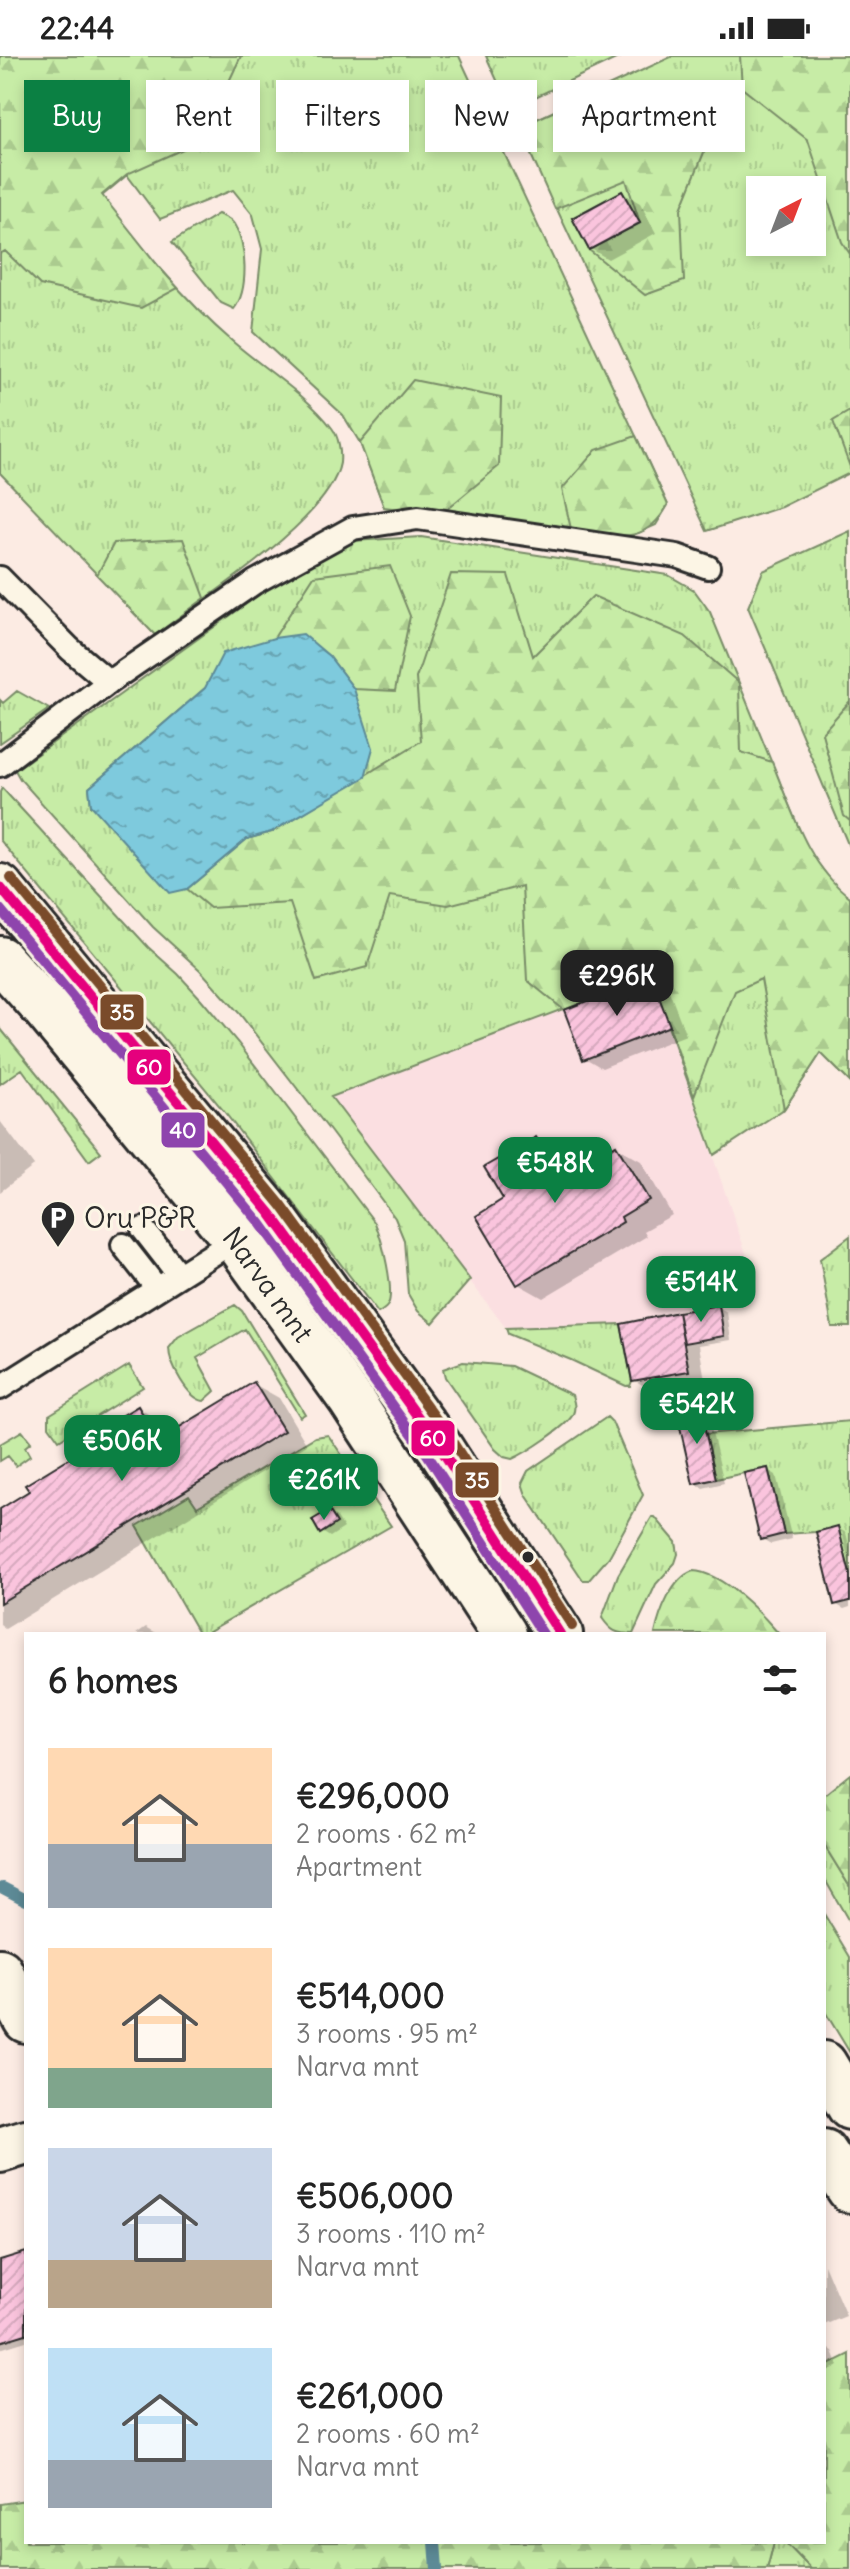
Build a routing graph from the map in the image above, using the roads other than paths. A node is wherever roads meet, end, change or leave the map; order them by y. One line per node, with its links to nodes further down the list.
1 (708, 567): 3 (lane)
2 (0, 578): 3 (lane)
3 (109, 682): 4 (lane)
4 (0, 765)
5 (0, 887): 7 (main road, Narva mnt)
6 (0, 959): 9 (main road, Narva mnt)
7 (271, 1214): 9 (lane); 15 (main road, Narva mnt)
8 (143, 1229): 11 (lane)
9 (236, 1240): 11 (lane); 14 (main road, Narva mnt)
10 (123, 1245): 12 (lane)
11 (178, 1274): 12 (lane)
12 (156, 1287): 13 (lane)
13 (0, 1388)
14 (503, 1632)
15 (559, 1632)
16 (0, 1971): 17 (main road)
17 (24, 2016)
18 (826, 2067): 19 (main road)
19 (850, 2107)
20 (24, 2143): 21 (main road)
21 (0, 2150)
22 (826, 2155): 23 (main road)
23 (850, 2190)

